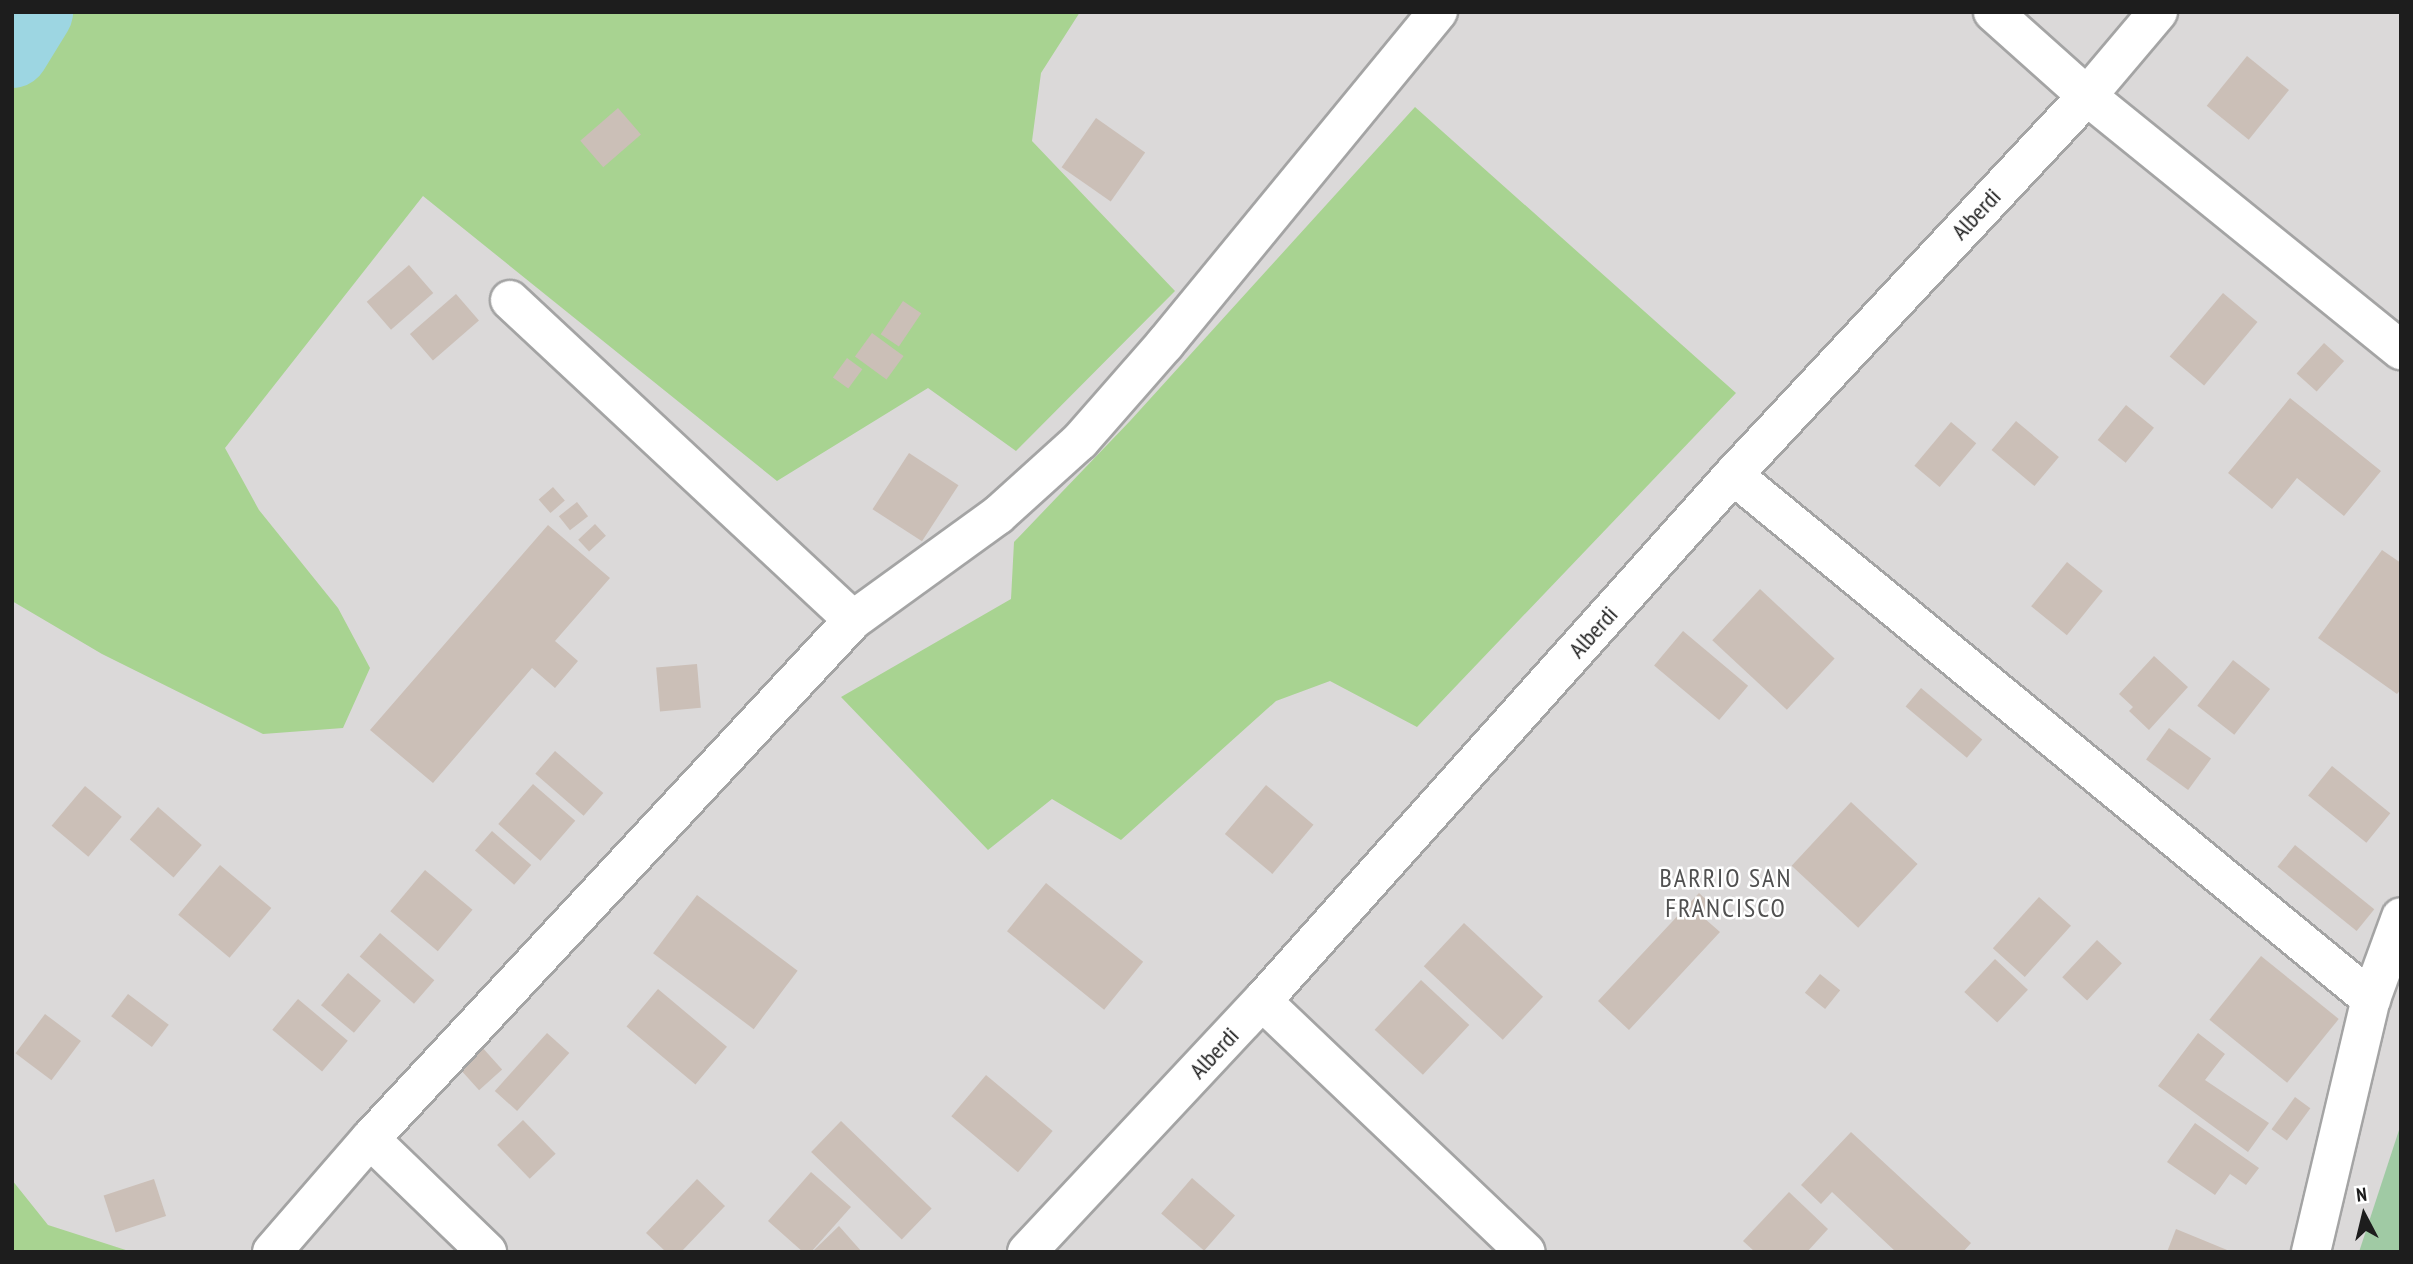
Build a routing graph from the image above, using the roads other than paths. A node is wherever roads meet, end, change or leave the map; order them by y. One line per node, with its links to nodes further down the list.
1 (1438, 12): 8 (street)
2 (1993, 12): 4 (street)
3 (2158, 12): 4 (street, Alberdi)
4 (2087, 96): 6 (street); 7 (street, Alberdi)
5 (510, 300): 8 (street)
6 (2401, 350)
7 (1733, 475): 10 (street); 11 (street, Alberdi)
8 (853, 620): 12 (street)
9 (2401, 917): 10 (street)
10 (2371, 999): 17 (street)
11 (1262, 1002): 15 (street, Alberdi); 16 (street)
12 (370, 1139): 13 (street); 14 (street)
13 (272, 1252)
14 (487, 1252)
15 (1027, 1252)
16 (1526, 1252)
17 (2311, 1252)

